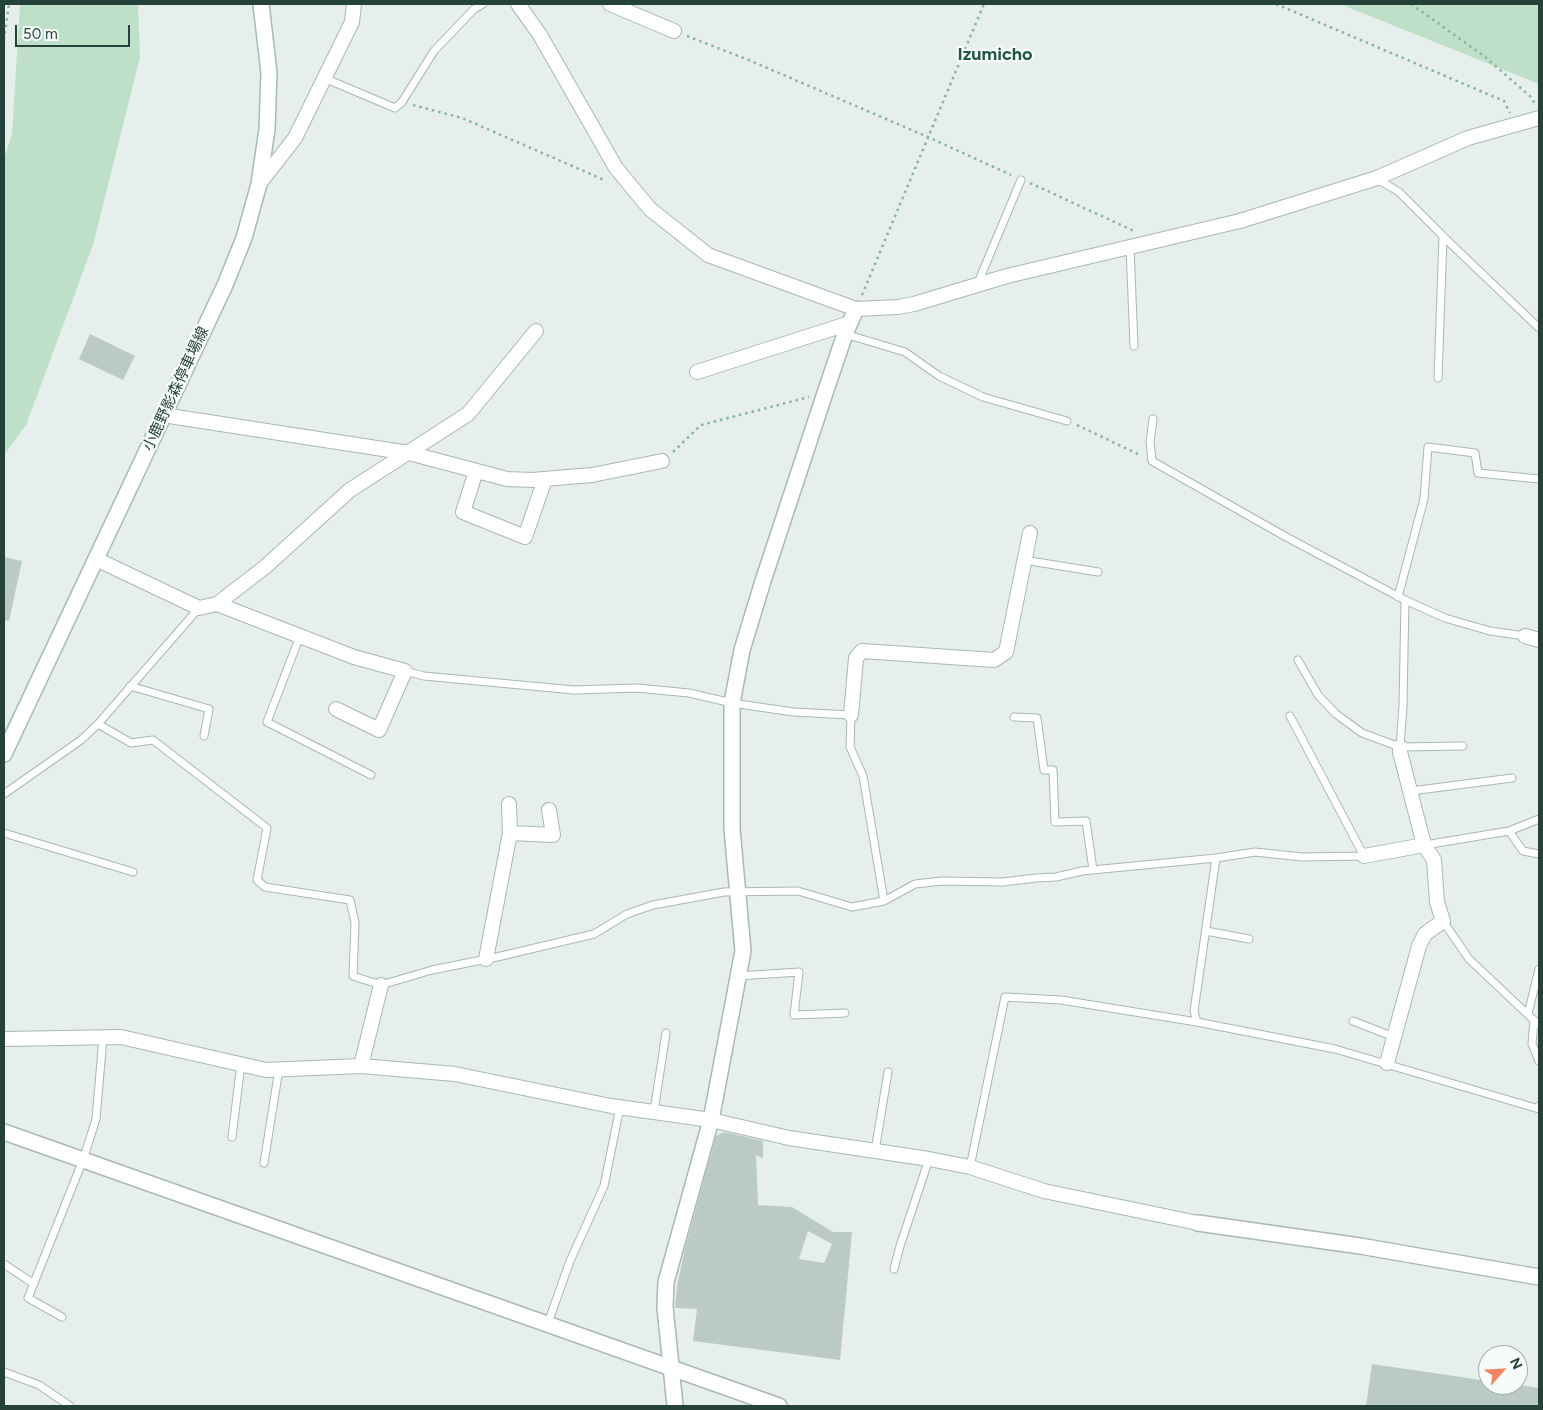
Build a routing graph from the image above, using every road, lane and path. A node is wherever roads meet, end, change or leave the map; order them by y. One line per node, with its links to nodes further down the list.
1 (9, 4): 11 (path)
2 (261, 4): 20 (street, 小鹿野影森停車場線)
3 (354, 4): 12 (street)
4 (483, 4): 13 (lane)
5 (518, 4): 17 (street)
6 (610, 4): 10 (street)
7 (984, 4): 16 (path)
8 (1276, 4): 15 (path)
9 (1411, 4): 14 (path)
10 (674, 31): 16 (path)
11 (4, 40)
12 (324, 78): 13 (lane); 20 (street)
13 (402, 102): 17 (path)
14 (1539, 118): 15 (street)
15 (1515, 124): 18 (street)
16 (928, 137): 19 (path); 25 (path)
17 (616, 168): 25 (street)
18 (1377, 178): 21 (lane); 22 (street)
19 (1021, 180): 22 (path); 24 (lane)
20 (259, 184): 33 (street, 小鹿野影森停車場線)
21 (1443, 236): 26 (lane); 31 (lane)
22 (1156, 241): 23 (street)
23 (1130, 246): 24 (street); 29 (lane)
24 (976, 286): 25 (street)
25 (856, 308): 27 (street)
26 (1539, 328)
27 (848, 329): 30 (street); 32 (street); 35 (lane)
28 (536, 331): 36 (street)
29 (1134, 346)
30 (697, 372)
31 (1438, 378)
32 (825, 393): 37 (path); 56 (street)
33 (163, 415): 36 (street); 43 (street, 小鹿野影森停車場線)
34 (1153, 419): 38 (lane)
35 (1067, 420): 38 (path)
36 (409, 453): 39 (street); 48 (street)
37 (662, 461): 40 (street)
38 (1152, 461): 46 (lane)
39 (476, 471): 40 (street); 40 (street)
40 (545, 479)
41 (1539, 479): 46 (lane)
42 (1030, 533): 44 (street)
43 (96, 559): 49 (street); 65 (street, 小鹿野影森停車場線)
44 (1024, 560): 45 (lane); 58 (street)
45 (1098, 572)
46 (1398, 596): 47 (lane)
47 (1405, 600): 51 (lane); 64 (lane)
48 (217, 604): 49 (street); 50 (street)
49 (199, 608): 55 (lane)
50 (300, 636): 54 (street); 66 (lane)
51 (1525, 636): 52 (street)
52 (1539, 640)
53 (1298, 660): 64 (lane)
54 (405, 671): 56 (lane); 57 (street)
55 (130, 686): 61 (lane); 62 (lane)
56 (732, 703): 58 (lane); 82 (street)
57 (336, 709)
58 (851, 715): 83 (lane)
59 (1290, 716): 78 (lane)
60 (1014, 717): 80 (lane)
61 (98, 724): 69 (lane); 90 (lane)
62 (204, 736)
63 (1463, 746): 64 (lane)
64 (1400, 747): 68 (street)
65 (4, 754)
66 (370, 775)
67 (1512, 778): 68 (lane)
68 (1411, 791): 76 (street)
69 (4, 794)
70 (509, 804): 75 (street)
71 (549, 810): 75 (street)
72 (1539, 819): 73 (lane)
73 (1509, 830): 76 (lane); 77 (lane)
74 (4, 833): 81 (lane)
75 (510, 834): 87 (street)
76 (1424, 845): 78 (street); 84 (street)
77 (1539, 854)
78 (1364, 856): 79 (lane)
79 (1216, 858): 80 (lane); 85 (lane)
80 (1093, 870): 83 (lane)
81 (133, 872)
82 (738, 892): 83 (lane); 87 (lane); 89 (street)
83 (884, 901)
84 (1443, 921): 92 (lane); 97 (street)
85 (1206, 931): 86 (lane); 94 (lane)
86 (1248, 939)
87 (486, 959): 90 (lane)
88 (1539, 969): 92 (lane)
89 (738, 976): 91 (lane); 109 (street)
90 (381, 984): 103 (street)
91 (845, 1014)
92 (1528, 1014): 95 (lane)
93 (1353, 1021): 97 (lane)
94 (1197, 1022): 101 (lane); 116 (lane)
95 (1536, 1022): 100 (lane)
96 (666, 1033): 108 (lane)
97 (1394, 1036): 101 (street)
98 (103, 1038): 99 (street); 102 (street); 114 (lane)
99 (4, 1039)
100 (1539, 1061)
101 (1387, 1063): 106 (lane)
102 (241, 1064): 104 (street); 111 (lane)
103 (361, 1066): 104 (street); 107 (street)
104 (279, 1070): 115 (lane)
105 (888, 1072): 112 (lane)
106 (1539, 1106)
107 (620, 1107): 108 (street); 123 (lane)
108 (654, 1111): 109 (street)
109 (711, 1120): 112 (street); 124 (street)
110 (4, 1132): 114 (street)
111 (232, 1137)
112 (875, 1151): 113 (street)
113 (929, 1159): 116 (street); 119 (lane)
114 (82, 1160): 121 (lane); 123 (street)
115 (264, 1163)
116 (970, 1166): 117 (street)
117 (1198, 1223): 120 (street)
118 (4, 1264): 121 (lane)
119 (894, 1269)
120 (1539, 1277)
121 (34, 1284): 122 (lane)
122 (62, 1316)
123 (548, 1323): 124 (street)
124 (671, 1367): 127 (street); 128 (street)
125 (4, 1372): 126 (lane)
126 (70, 1406)
127 (675, 1406)
128 (780, 1406)

